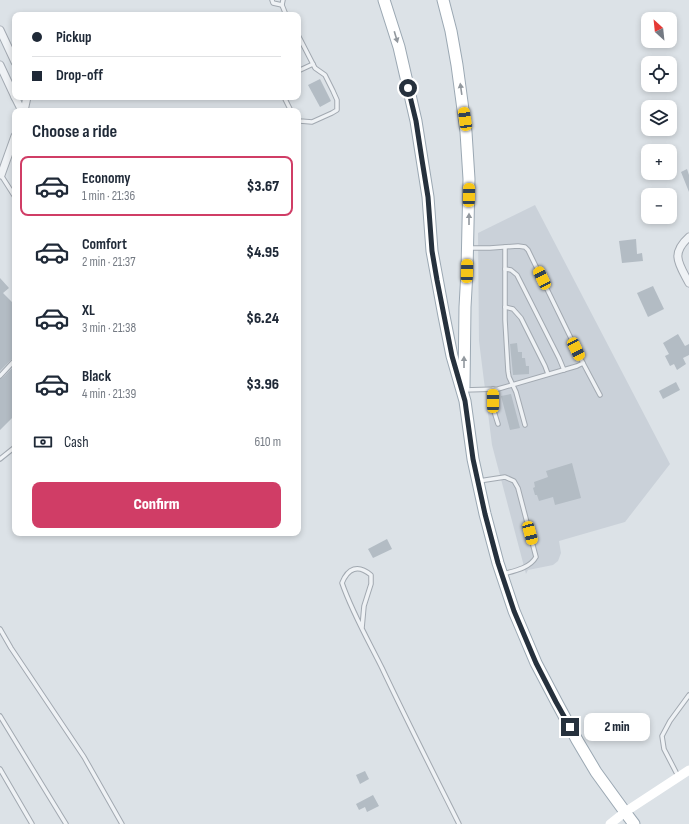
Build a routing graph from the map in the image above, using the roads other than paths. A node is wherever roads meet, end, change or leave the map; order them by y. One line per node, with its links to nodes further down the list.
1 (272, 0): 5 (lane)
2 (282, 0): 5 (lane)
3 (384, 0): 32 (main road, one-way to 32)
4 (443, 0): 20 (main road, one-way to 4)
5 (282, 5): 6 (lane)
6 (285, 12)
7 (0, 30): 9 (street)
8 (301, 41): 10 (lane)
9 (12, 56)
10 (313, 64): 12 (lane); 14 (lane)
11 (0, 65): 13 (street)
12 (301, 70)
13 (12, 91)
14 (301, 121)
15 (12, 144): 16 (street)
16 (0, 175): 17 (lane)
17 (12, 193)
18 (689, 237): 22 (street)
19 (505, 247): 20 (lane); 21 (lane); 25 (lane)
20 (468, 248): 32 (main road, one-way to 20)
21 (505, 269): 23 (lane); 26 (lane)
22 (689, 283)
23 (505, 307): 27 (lane); 29 (lane)
24 (12, 363): 28 (lane)
25 (583, 363): 26 (lane); 31 (lane)
26 (564, 370): 27 (lane)
27 (548, 374): 29 (lane)
28 (0, 376)
29 (512, 384): 30 (lane); 34 (lane)
30 (493, 389): 32 (lane); 33 (lane)
31 (600, 395)
32 (465, 396): 37 (main road)
33 (498, 424)
34 (525, 425)
35 (12, 449): 36 (lane)
36 (0, 459)
37 (478, 481): 38 (main road); 38 (lane)
38 (502, 574): 46 (main road)
39 (362, 628): 39 (lane); 50 (lane)
40 (0, 629): 49 (lane)
41 (689, 695): 45 (lane)
42 (0, 716): 48 (lane)
43 (689, 770): 45 (street)
44 (1, 771): 47 (lane)
45 (678, 777): 46 (street)
46 (624, 812): 51 (street); 52 (main road)
47 (32, 824)
48 (66, 824)
49 (122, 824)
50 (459, 824)
51 (610, 824)
52 (634, 824)

